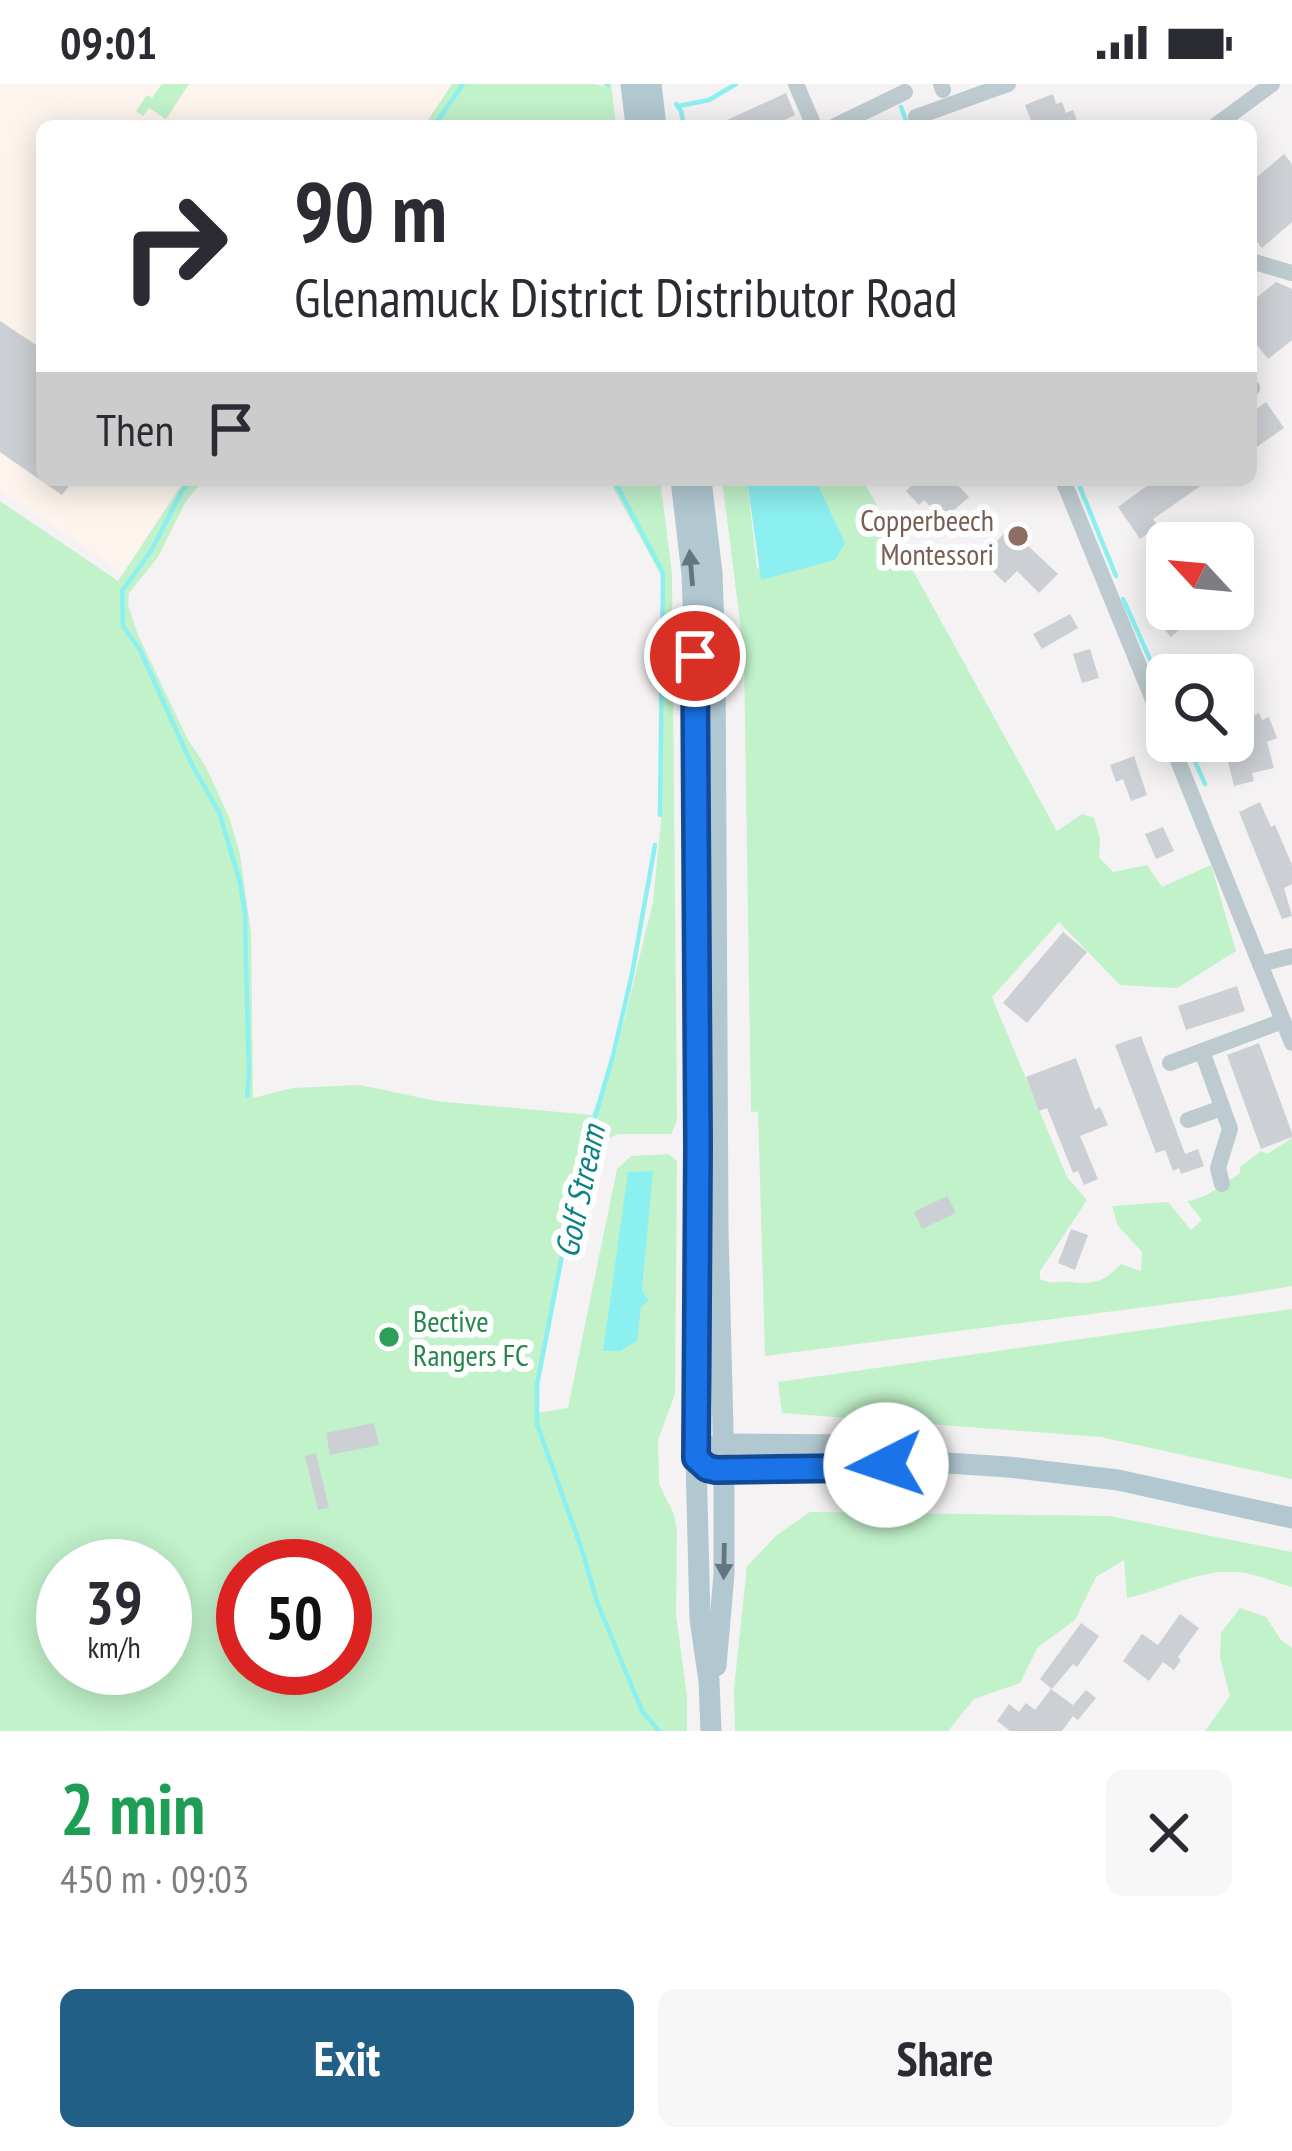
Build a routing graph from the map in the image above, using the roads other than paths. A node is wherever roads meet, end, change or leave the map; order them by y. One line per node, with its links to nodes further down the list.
1 (631, 84): 7 (main road)
2 (651, 84): 8 (main road)
3 (796, 84): 9 (street)
4 (1008, 84): 12 (street)
5 (1273, 84): 13 (street)
6 (904, 88): 10 (street); 11 (street)
7 (635, 120)
8 (655, 120)
9 (811, 120)
10 (846, 120)
11 (917, 120)
12 (919, 120)
13 (1223, 120)
14 (1257, 264): 15 (street)
15 (1292, 273)
16 (682, 486): 31 (main road, one-way to 16)
17 (702, 486): 30 (main road)
18 (1066, 486): 19 (street)
19 (1146, 681)
20 (1179, 762): 22 (street)
21 (1292, 956): 22 (street)
22 (1260, 964): 23 (street)
23 (1283, 1021): 24 (street); 25 (street)
24 (1292, 1043)
25 (1202, 1051): 26 (street); 27 (street)
26 (1170, 1063)
27 (1222, 1108): 28 (street); 29 (street)
28 (1188, 1120)
29 (1222, 1184)
30 (724, 1444): 31 (main road); 32 (main road); 33 (main road)
31 (696, 1458): 33 (main road); 35 (main road)
32 (917, 1461): 33 (main road); 34 (main road)
33 (724, 1470): 35 (main road, one-way to 35)
34 (1292, 1519)
35 (711, 1702): 36 (main road)
36 (711, 1731)

